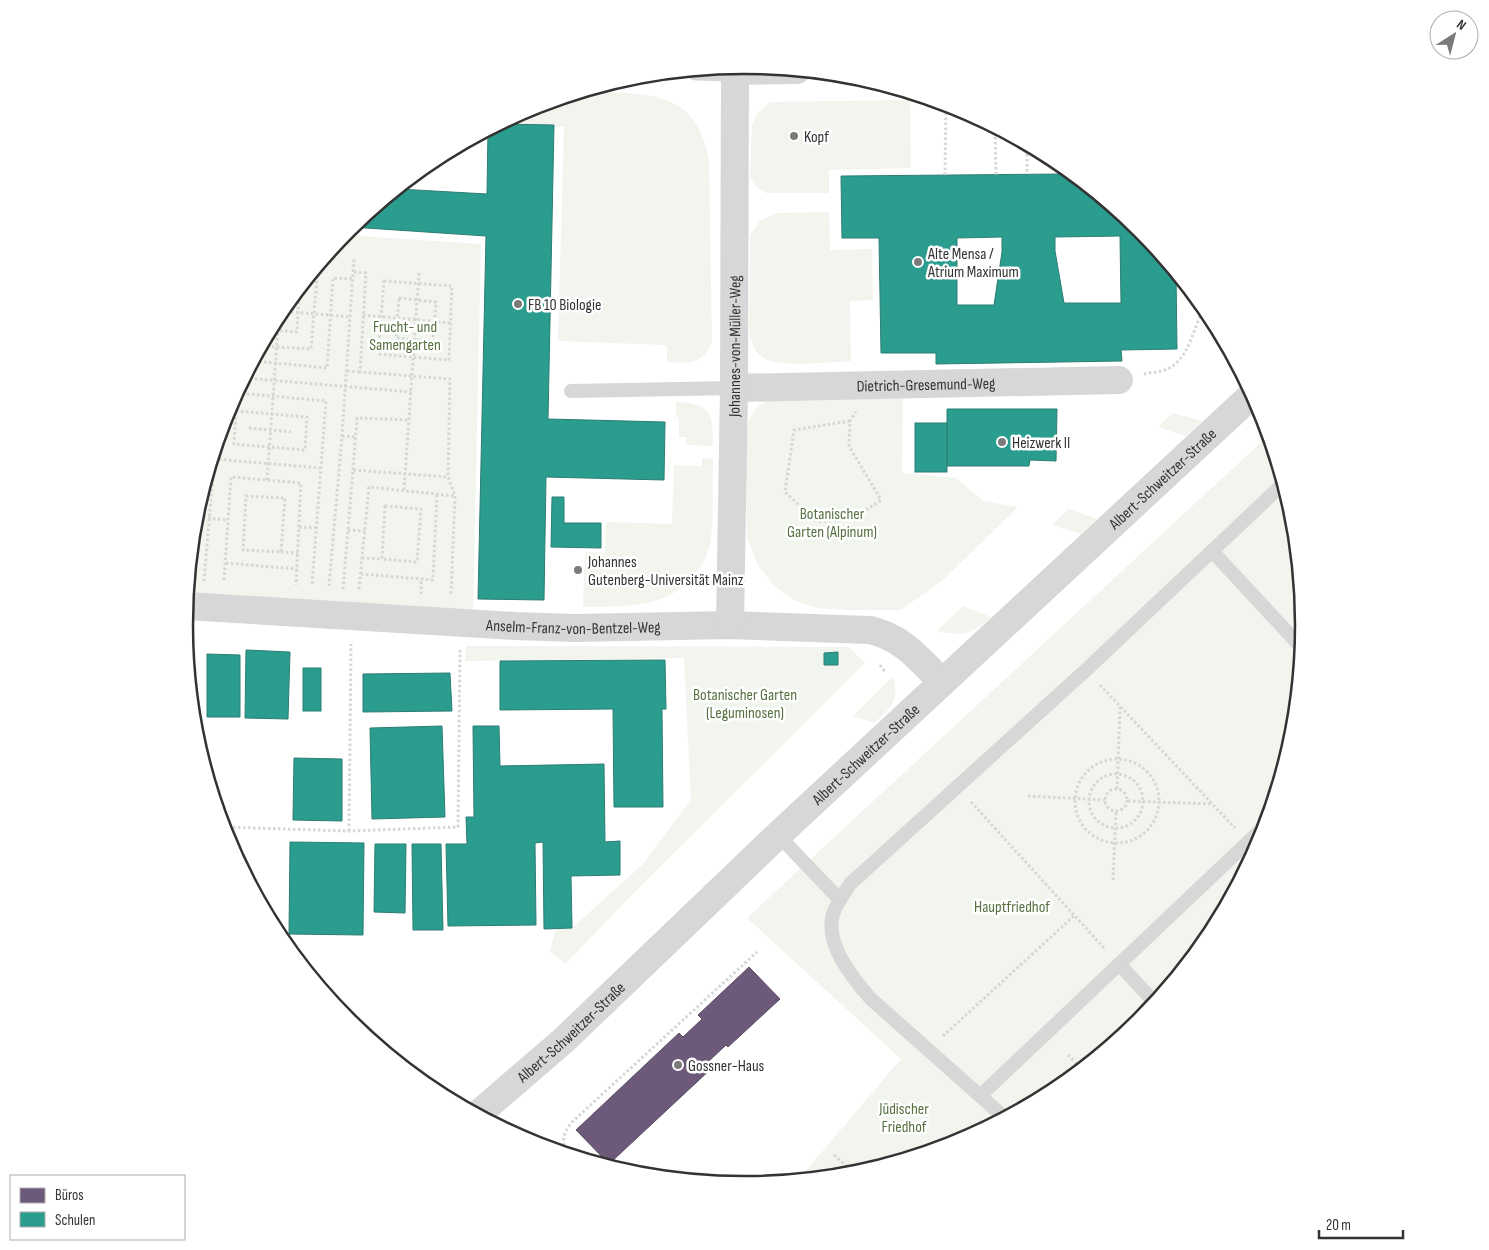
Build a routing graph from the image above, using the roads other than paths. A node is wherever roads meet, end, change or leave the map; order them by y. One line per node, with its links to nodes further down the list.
1 (735, 74): 3 (street, Johannes-von-Müller-Weg)
2 (1119, 380): 3 (street, Dietrich-Gresemund-Weg)
3 (734, 388): 4 (lane); 9 (street, Johannes-von-Müller-Weg)
4 (571, 391)
5 (1247, 399): 11 (street, Albert-Schweitzer-Straße)
6 (1279, 489): 7 (lane)
7 (1212, 551): 10 (lane); 14 (lane)
8 (194, 607): 9 (street, Anselm-Franz-von-Bentzel-Weg)
9 (730, 625): 11 (street, Anselm-Franz-von-Bentzel-Weg)
10 (1296, 641)
11 (942, 682): 12 (street, Albert-Schweitzer-Straße)
12 (778, 835): 14 (lane); 18 (street, Albert-Schweitzer-Straße)
13 (1254, 836): 15 (lane)
14 (840, 900): 17 (lane)
15 (1119, 964): 16 (lane); 17 (lane)
16 (1150, 998)
17 (981, 1095): 19 (lane)
18 (483, 1110)
19 (1000, 1113)

